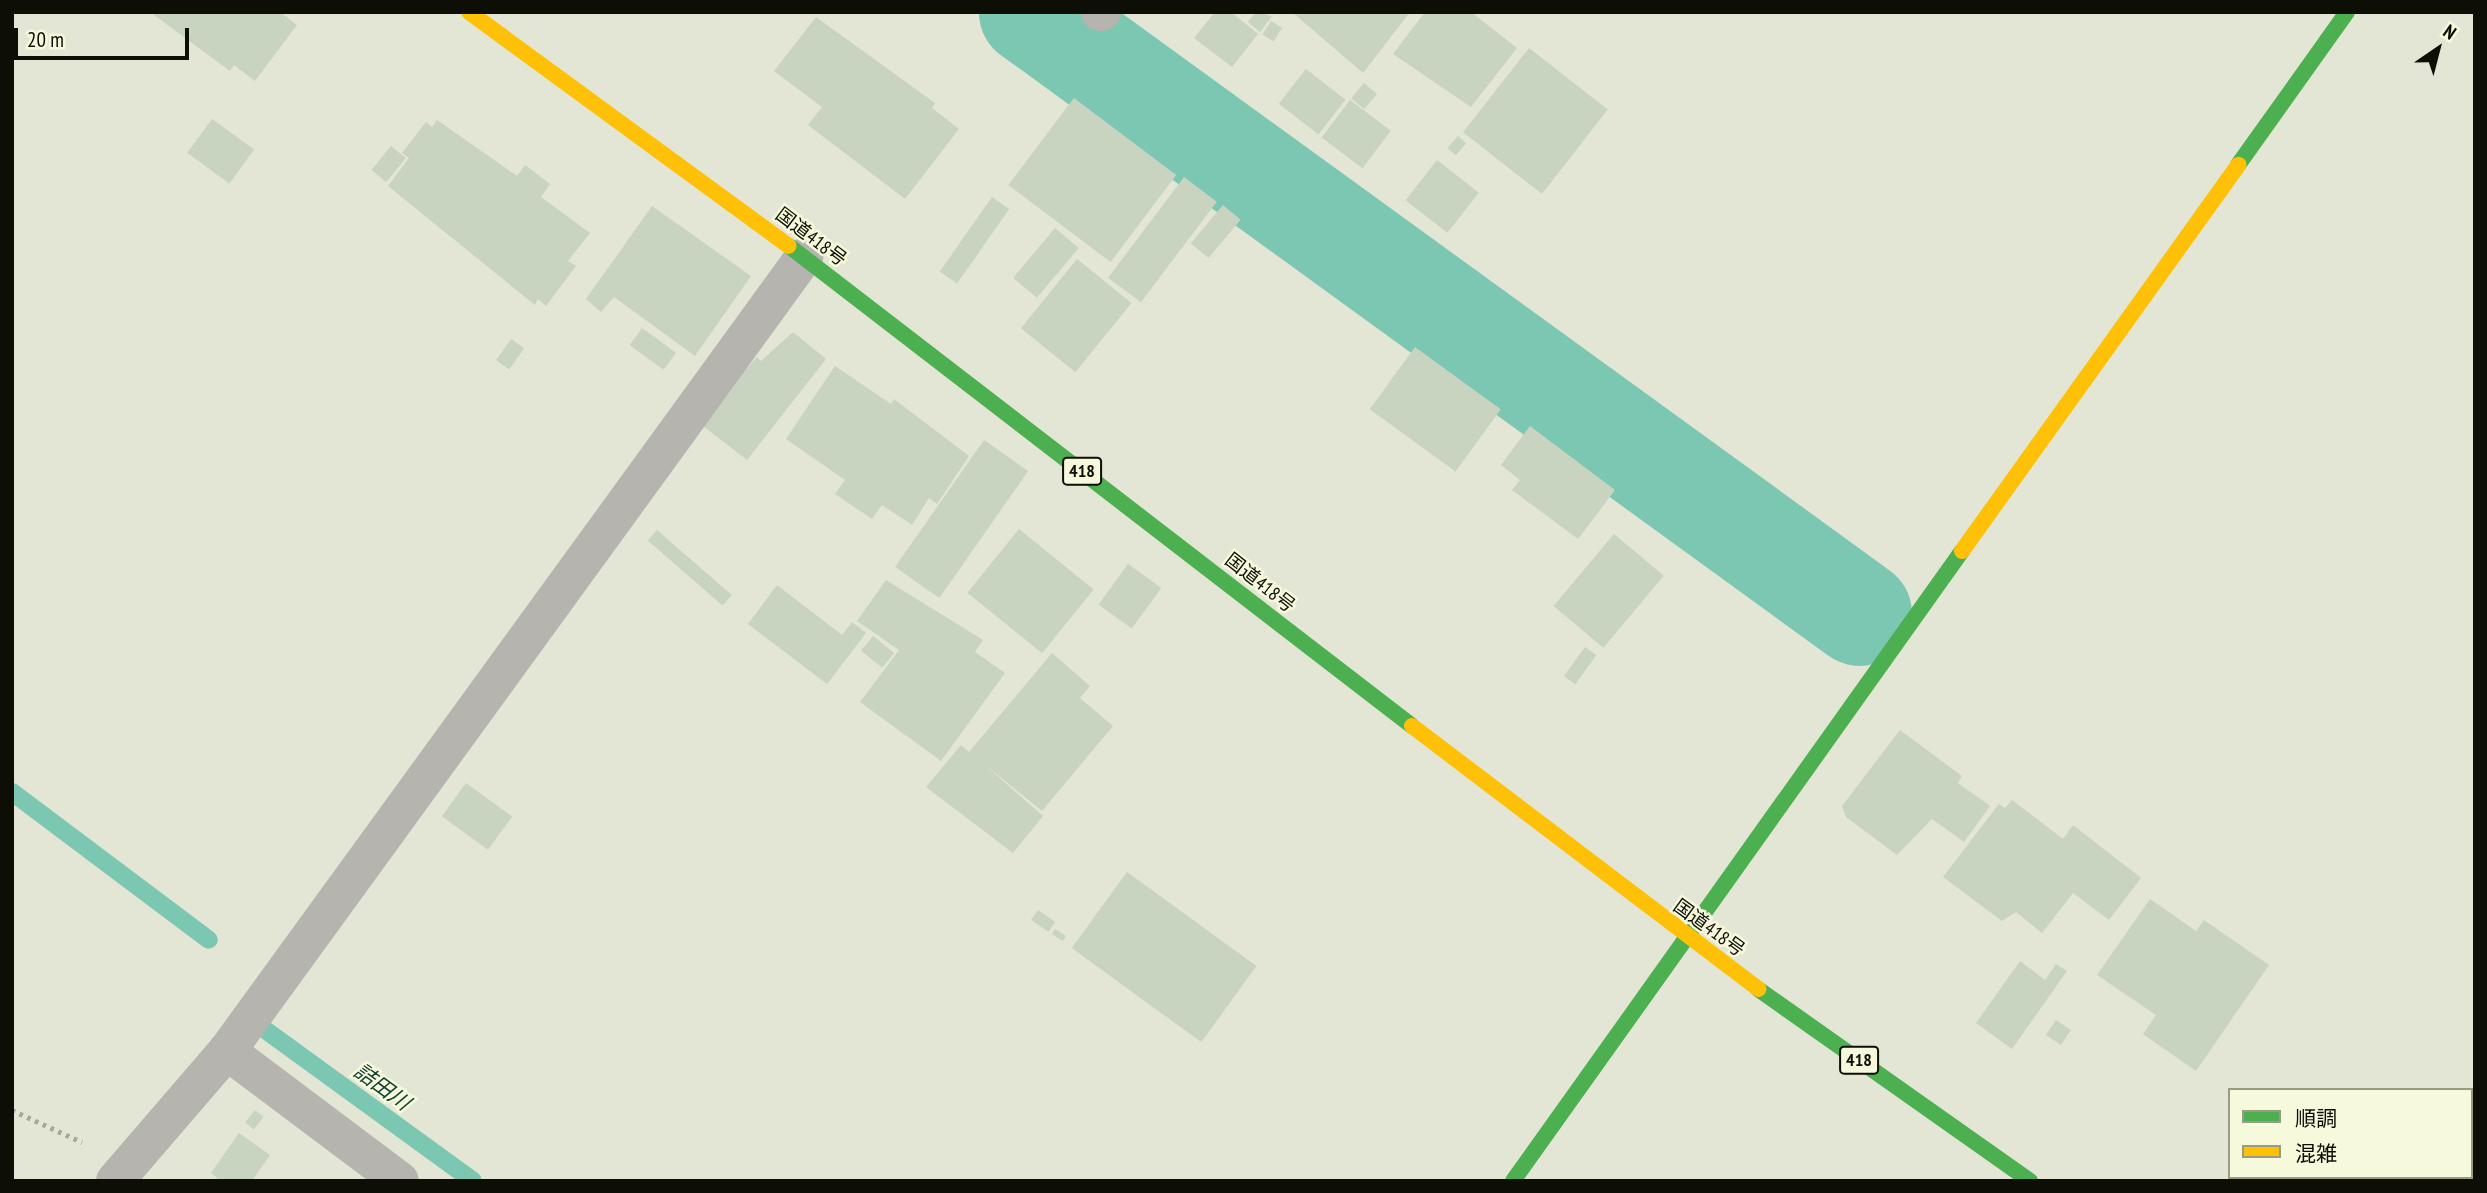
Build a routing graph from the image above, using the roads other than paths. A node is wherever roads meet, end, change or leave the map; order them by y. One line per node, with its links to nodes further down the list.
1 (469, 12): 3 (main road, 国道418号 / 418)
2 (2347, 12): 4 (main road)
3 (804, 257): 4 (main road, 国道418号 / 418); 5 (street)
4 (1687, 939): 8 (main road); 9 (main road, 国道418号 / 418)
5 (227, 1051): 6 (street); 7 (street)
6 (133, 1175)
7 (400, 1181)
8 (1513, 1181)
9 (2030, 1181)

